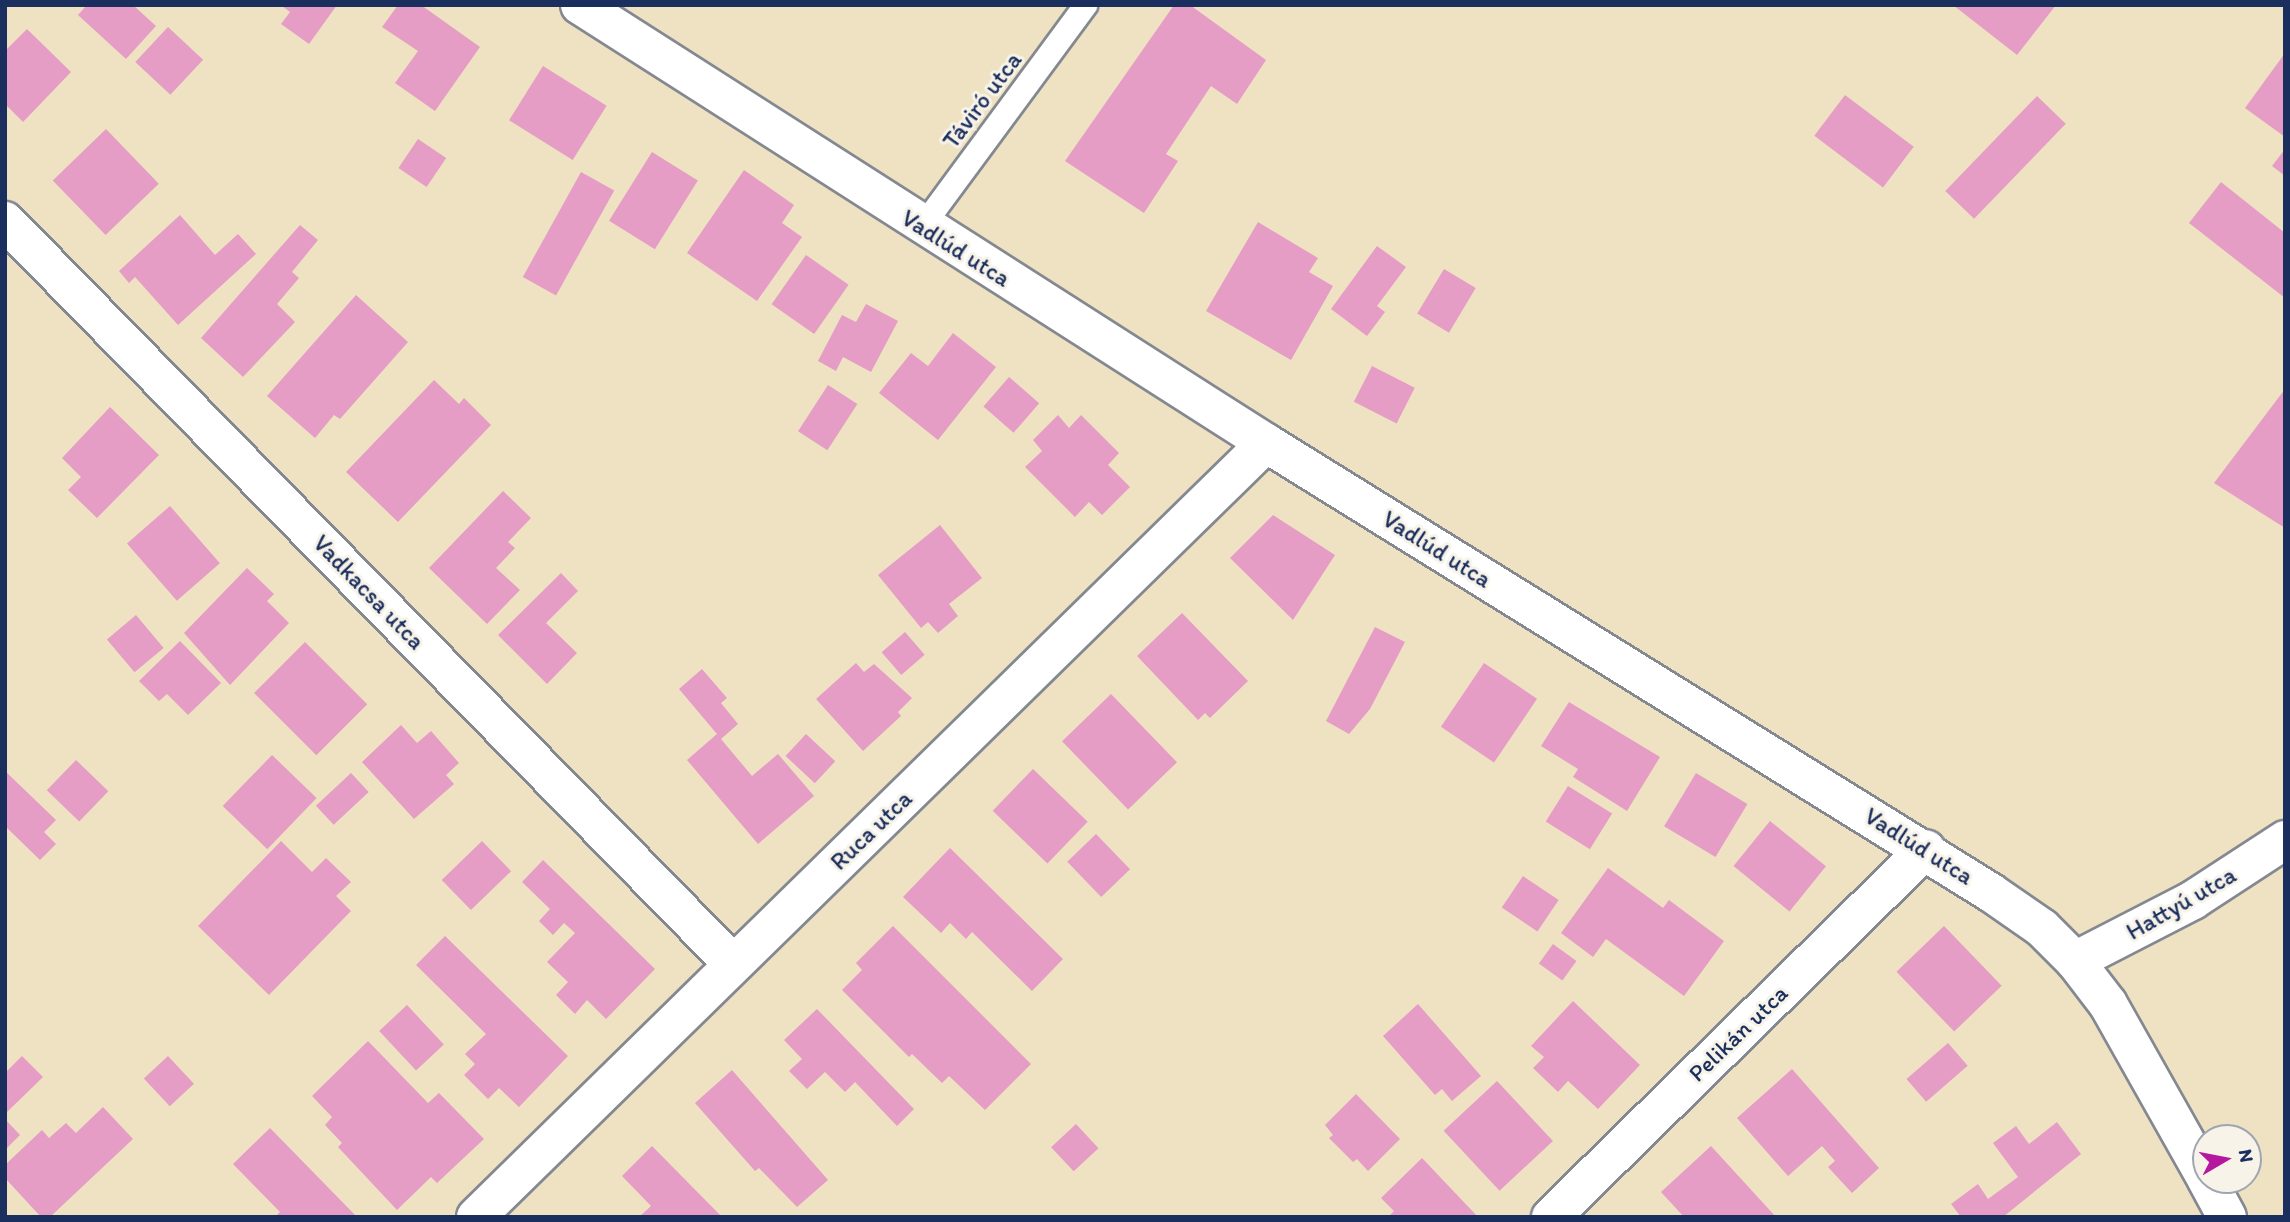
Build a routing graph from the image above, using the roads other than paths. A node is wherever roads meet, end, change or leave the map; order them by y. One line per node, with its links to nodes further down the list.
1 (580, 5): 4 (street, Vadlúd utca)
2 (1085, 5): 4 (lane, Táviró utca)
3 (5, 220): 9 (street, Vadkacsa utca)
4 (922, 226): 5 (street, Vadlúd utca)
5 (1266, 443): 7 (street, Vadlúd utca); 9 (street, Ruca utca)
6 (2285, 841): 8 (street, Hattyú utca)
7 (1926, 849): 8 (street, Vadlúd utca); 13 (street, Pelikán utca)
8 (2075, 961): 10 (street, Vadlúd utca)
9 (733, 964): 12 (street, Ruca utca)
10 (2192, 1153)
11 (2215, 1194): 14 (street, Vadlúd utca)
12 (476, 1217)
13 (1551, 1217)
14 (2227, 1217)

